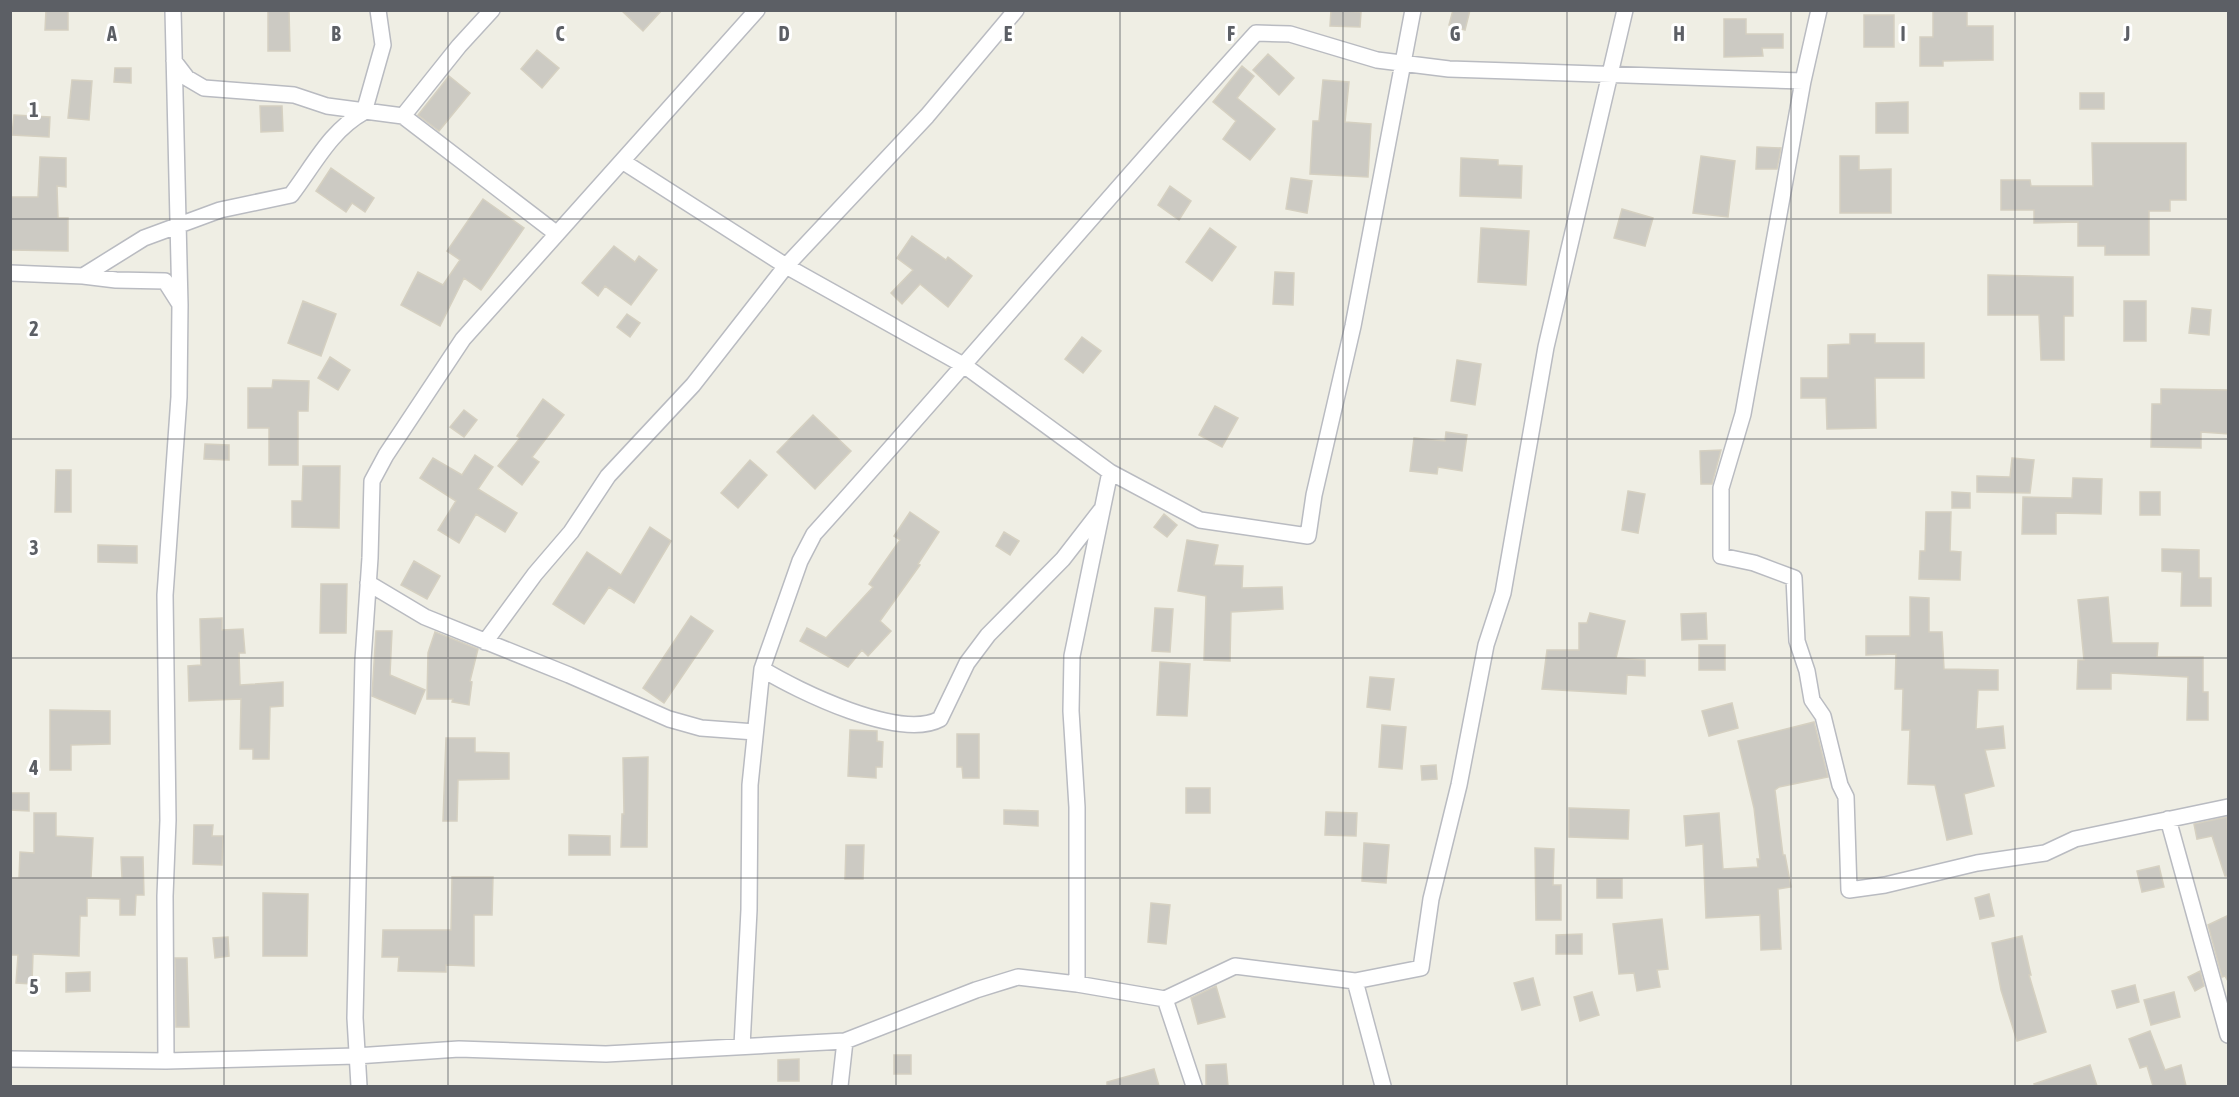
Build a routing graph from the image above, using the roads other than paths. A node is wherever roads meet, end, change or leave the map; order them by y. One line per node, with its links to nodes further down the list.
1 (173, 10): 9 (street)
2 (378, 10): 13 (street)
3 (492, 10): 14 (street)
4 (757, 10): 15 (street)
5 (1016, 10): 18 (street)
6 (1413, 10): 10 (street)
7 (1625, 10): 11 (street)
8 (1819, 10): 12 (street)
9 (174, 61): 13 (street); 16 (street)
10 (1402, 61): 11 (street); 22 (street); 23 (street)
11 (1610, 75): 12 (street); 31 (street)
12 (1803, 81): 30 (street)
13 (364, 112): 14 (street); 16 (street)
14 (403, 116): 17 (street)
15 (622, 161): 17 (street); 18 (street)
16 (176, 226): 20 (street); 21 (street)
17 (557, 234): 25 (street)
18 (786, 266): 22 (street); 26 (street)
19 (10, 273): 20 (street)
20 (83, 276): 21 (street)
21 (180, 305): 39 (street)
22 (965, 366): 23 (street); 27 (street)
23 (1110, 472): 24 (street)
24 (1103, 507): 27 (street); 32 (street)
25 (368, 583): 26 (street); 37 (street)
26 (485, 642): 28 (street)
27 (762, 669): 28 (street)
28 (755, 732): 36 (street)
29 (2229, 807): 30 (street)
30 (2168, 819): 34 (street)
31 (1354, 981): 33 (street); 43 (street)
32 (1077, 984): 33 (street); 35 (street)
33 (1165, 999): 42 (street)
34 (2229, 1035)
35 (845, 1041): 36 (street); 41 (street)
36 (742, 1046): 37 (street)
37 (356, 1056): 39 (street); 40 (street)
38 (10, 1059): 39 (street)
39 (166, 1060)
40 (359, 1086)
41 (840, 1086)
42 (1194, 1086)
43 (1383, 1086)

